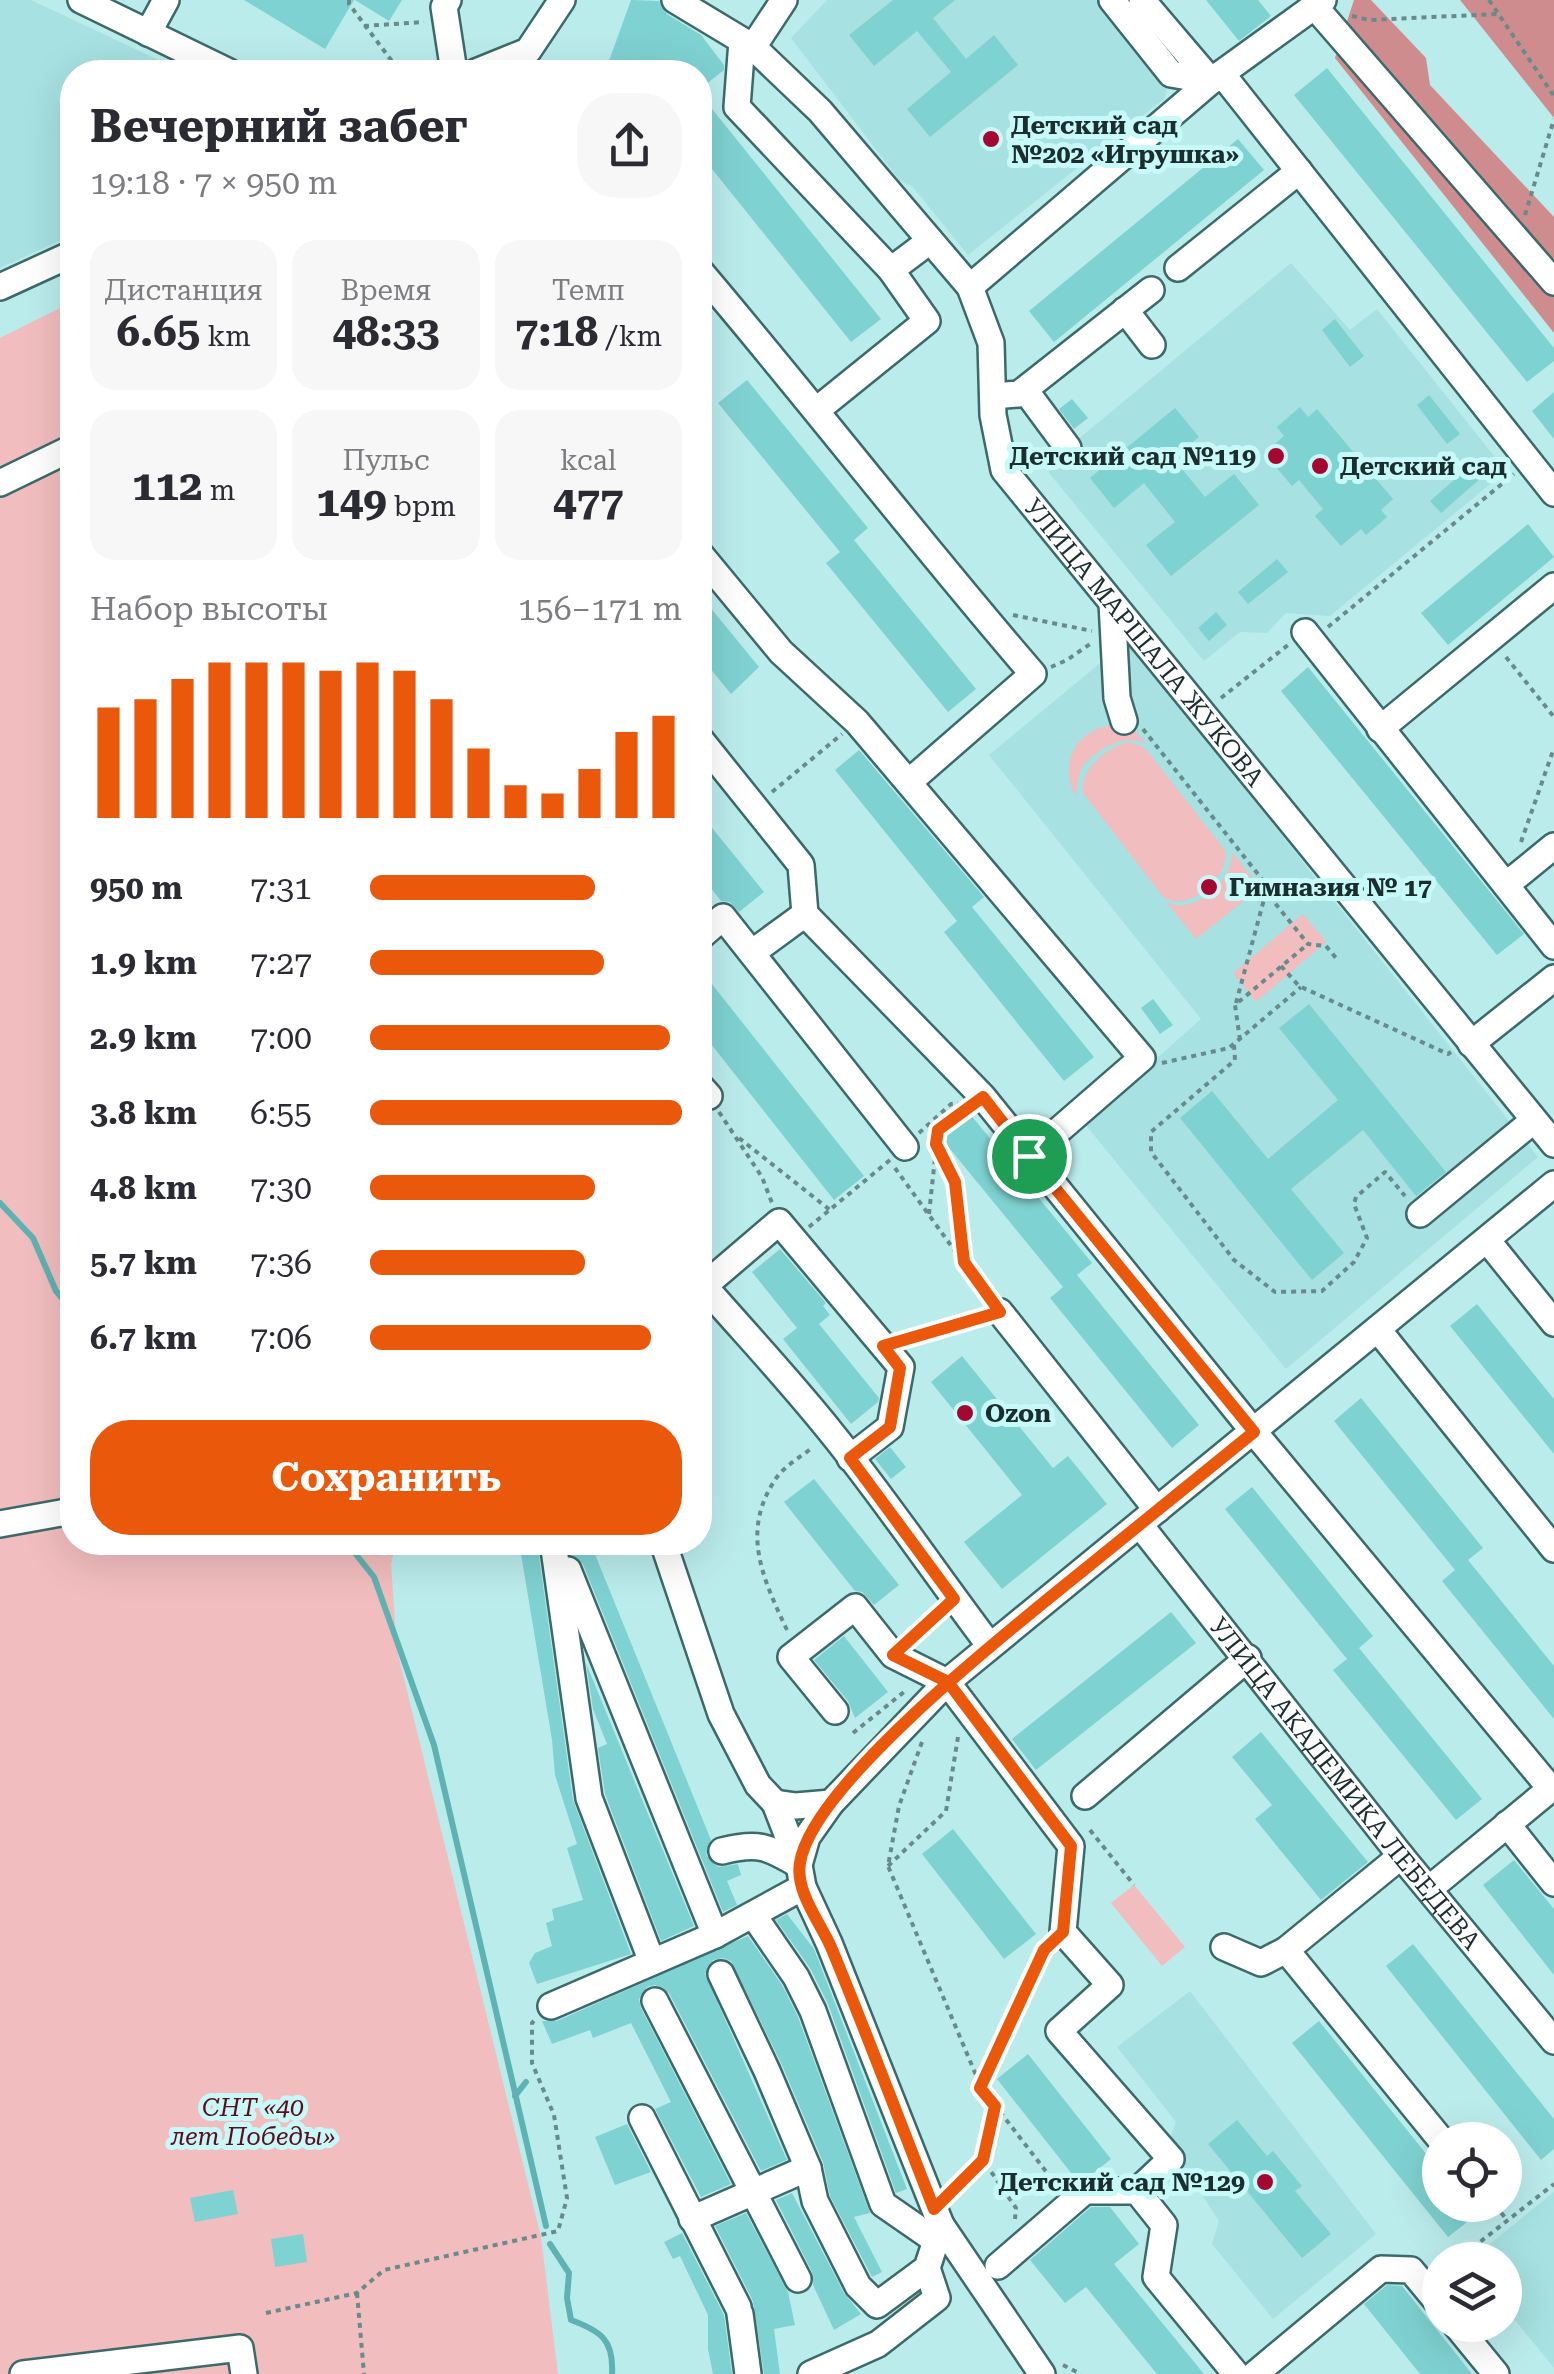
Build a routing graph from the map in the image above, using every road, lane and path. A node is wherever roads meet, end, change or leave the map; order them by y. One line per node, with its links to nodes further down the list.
1 (81, 0): 15 (street)
2 (166, 0): 15 (street)
3 (349, 0): 14 (path)
4 (562, 0): 20 (street)
5 (675, 0): 16 (street, УЛИЦА МАРШАЛА ЖУКОВА)
6 (784, 0): 16 (street)
7 (1112, 0): 21 (street)
8 (1142, 0): 21 (street)
9 (1489, 0): 12 (path)
10 (446, 4): 14 (path); 19 (street)
11 (1319, 4): 21 (street); 25 (street)
12 (1496, 14): 13 (path); 22 (path)
13 (1351, 16)
14 (363, 26): 18 (path)
15 (148, 33): 17 (street)
16 (747, 44): 29 (street); 33 (street, УЛИЦА МАРШАЛА ЖУКОВА)
17 (204, 60)
18 (390, 60)
19 (453, 60)
20 (525, 60)
21 (1216, 78): 24 (street); 33 (street)
22 (1554, 96)
23 (1554, 119): 25 (path)
24 (1299, 171): 28 (street); 42 (street)
25 (1511, 230): 30 (street)
26 (919, 249): 29 (street)
27 (60, 260): 32 (street)
28 (1178, 268)
29 (890, 270): 39 (street)
30 (1554, 282)
31 (712, 285): 39 (street)
32 (0, 287)
33 (970, 287): 38 (street, УЛИЦА МАРШАЛА ЖУКОВА)
34 (1151, 290): 35 (street)
35 (1125, 310): 36 (street); 37 (street)
36 (1152, 345)
37 (1025, 390): 38 (street); 40 (street)
38 (993, 396): 47 (street, УЛИЦА МАРШАЛА ЖУКОВА)
39 (818, 409): 59 (street)
40 (1068, 448)
41 (60, 454): 43 (street)
42 (1529, 461): 44 (street); 50 (path)
43 (0, 484)
44 (1554, 493)
45 (712, 569): 59 (street)
46 (1554, 586): 51 (street)
47 (1112, 603): 49 (street); 76 (street, УЛИЦА МАРШАЛА ЖУКОВА)
48 (1023, 617): 49 (path)
49 (1116, 636): 54 (street)
50 (1308, 636): 52 (path); 55 (street)
51 (1490, 638): 53 (path); 55 (street)
52 (1214, 703)
53 (1554, 717)
54 (1124, 720): 64 (path)
55 (1380, 729): 63 (street)
56 (828, 746): 60 (path)
57 (1554, 748): 62 (path)
58 (712, 755): 60 (street)
59 (909, 782): 78 (street)
60 (753, 808): 65 (street)
61 (1554, 846): 63 (street)
62 (1518, 851)
63 (1506, 885): 68 (street)
64 (1266, 892): 67 (path); 74 (path)
65 (804, 914): 69 (street); 79 (street)
66 (712, 928): 69 (street)
67 (1308, 944): 70 (path); 71 (path)
68 (1554, 946)
69 (754, 952): 85 (street)
70 (1336, 958)
71 (1281, 966): 73 (path); 74 (path)
72 (1554, 978): 76 (street)
73 (1302, 987): 75 (path); 76 (path)
74 (1236, 1006): 75 (path)
75 (1240, 1040): 77 (path)
76 (1469, 1042): 81 (street, УЛИЦА МАРШАЛА ЖУКОВА)
77 (1234, 1045): 78 (path); 89 (path)
78 (1152, 1061): 86 (street)
79 (983, 1097): 83 (path); 85 (path); 86 (street)
80 (712, 1102): 82 (path)
81 (1534, 1120): 84 (street, УЛИЦА МАРШАЛА ЖУКОВА); 89 (street)
82 (734, 1134): 88 (path); 91 (path)
83 (936, 1144): 90 (path); 93 (path)
84 (1554, 1144)
85 (897, 1153): 88 (path); 90 (path)
86 (1029, 1156): 101 (street)
87 (1554, 1184): 92 (street)
88 (830, 1210): 91 (path)
89 (1420, 1214)
90 (929, 1215): 93 (path)
91 (786, 1231): 94 (street); 99 (street)
92 (1487, 1240): 97 (street); 98 (street)
93 (964, 1262): 96 (path)
94 (712, 1281)
95 (712, 1295): 100 (street)
96 (1000, 1312): 99 (path); 104 (street, УЛИЦА АКАДЕМИКА ЛЕБЕДЕВА)
97 (1554, 1323)
98 (1379, 1331): 101 (street); 106 (street)
99 (883, 1346): 102 (street)
100 (831, 1432): 102 (street); 112 (path)
101 (1254, 1432): 104 (street); 120 (street)
102 (850, 1458): 110 (street)
103 (60, 1513): 105 (street)
104 (1148, 1517): 111 (street); 114 (street, УЛИЦА АКАДЕМИКА ЛЕБЕДЕВА)
105 (0, 1524)
106 (1554, 1549)
107 (557, 1555): 138 (street)
108 (560, 1555): 135 (street)
109 (667, 1555): 122 (street)
110 (954, 1599): 111 (street); 113 (path)
111 (990, 1646): 115 (street)
112 (797, 1652): 113 (street); 117 (street)
113 (893, 1655): 115 (street)
114 (1248, 1658): 121 (street); 127 (street, УЛИЦА АКАДЕМИКА ЛЕБЕДЕВА)
115 (938, 1677): 116 (street); 118 (street); 119 (path)
116 (964, 1704): 128 (path); 134 (street)
117 (835, 1711)
118 (907, 1722): 123 (street); 128 (path)
119 (853, 1733)
120 (1552, 1787): 124 (street)
121 (1085, 1796)
122 (775, 1803): 123 (street); 129 (street)
123 (831, 1803): 129 (street)
124 (1508, 1824): 130 (street); 132 (street)
125 (1086, 1826): 131 (path)
126 (722, 1851): 129 (street)
127 (1401, 1856): 132 (street, УЛИЦА АКАДЕМИКА ЛЕБЕДЕВА); 137 (street)
128 (888, 1866): 143 (path)
129 (801, 1876): 133 (street); 156 (street)
130 (1554, 1883)
131 (1134, 1885)
132 (1430, 1889): 142 (street, УЛИЦА АКАДЕМИКА ЛЕБЕДЕВА)
133 (754, 1916): 135 (street); 156 (street)
134 (1063, 1932): 143 (path); 150 (street)
135 (714, 1935): 138 (street)
136 (1224, 1948): 137 (street)
137 (1286, 1950): 146 (street)
138 (652, 1962): 141 (street)
139 (721, 1974): 148 (street)
140 (655, 2001): 151 (street)
141 (546, 2012): 162 (path)
142 (1554, 2042)
143 (980, 2088): 144 (path)
144 (995, 2106): 147 (path); 152 (path)
145 (642, 2118): 154 (street)
146 (1427, 2122)
147 (983, 2160): 156 (path); 158 (path)
148 (808, 2168): 151 (street); 159 (street)
149 (1554, 2184): 153 (path)
150 (1137, 2190): 152 (street); 171 (street)
151 (752, 2192): 154 (street); 160 (street)
152 (1071, 2204): 158 (street)
153 (1522, 2209)
154 (692, 2218): 168 (street)
155 (1505, 2222): 157 (path)
156 (937, 2224): 159 (street); 170 (street)
157 (1480, 2242)
158 (1006, 2258)
159 (927, 2268): 169 (street)
160 (798, 2279)
161 (1422, 2284): 172 (street)
162 (357, 2293): 163 (path); 167 (path)
163 (266, 2313)
164 (1470, 2342): 173 (street)
165 (23, 2374): 166 (street)
166 (244, 2374)
167 (364, 2374)
168 (748, 2374)
169 (811, 2374)
170 (1042, 2374)
171 (1236, 2374)
172 (1255, 2374)
173 (1496, 2374)

